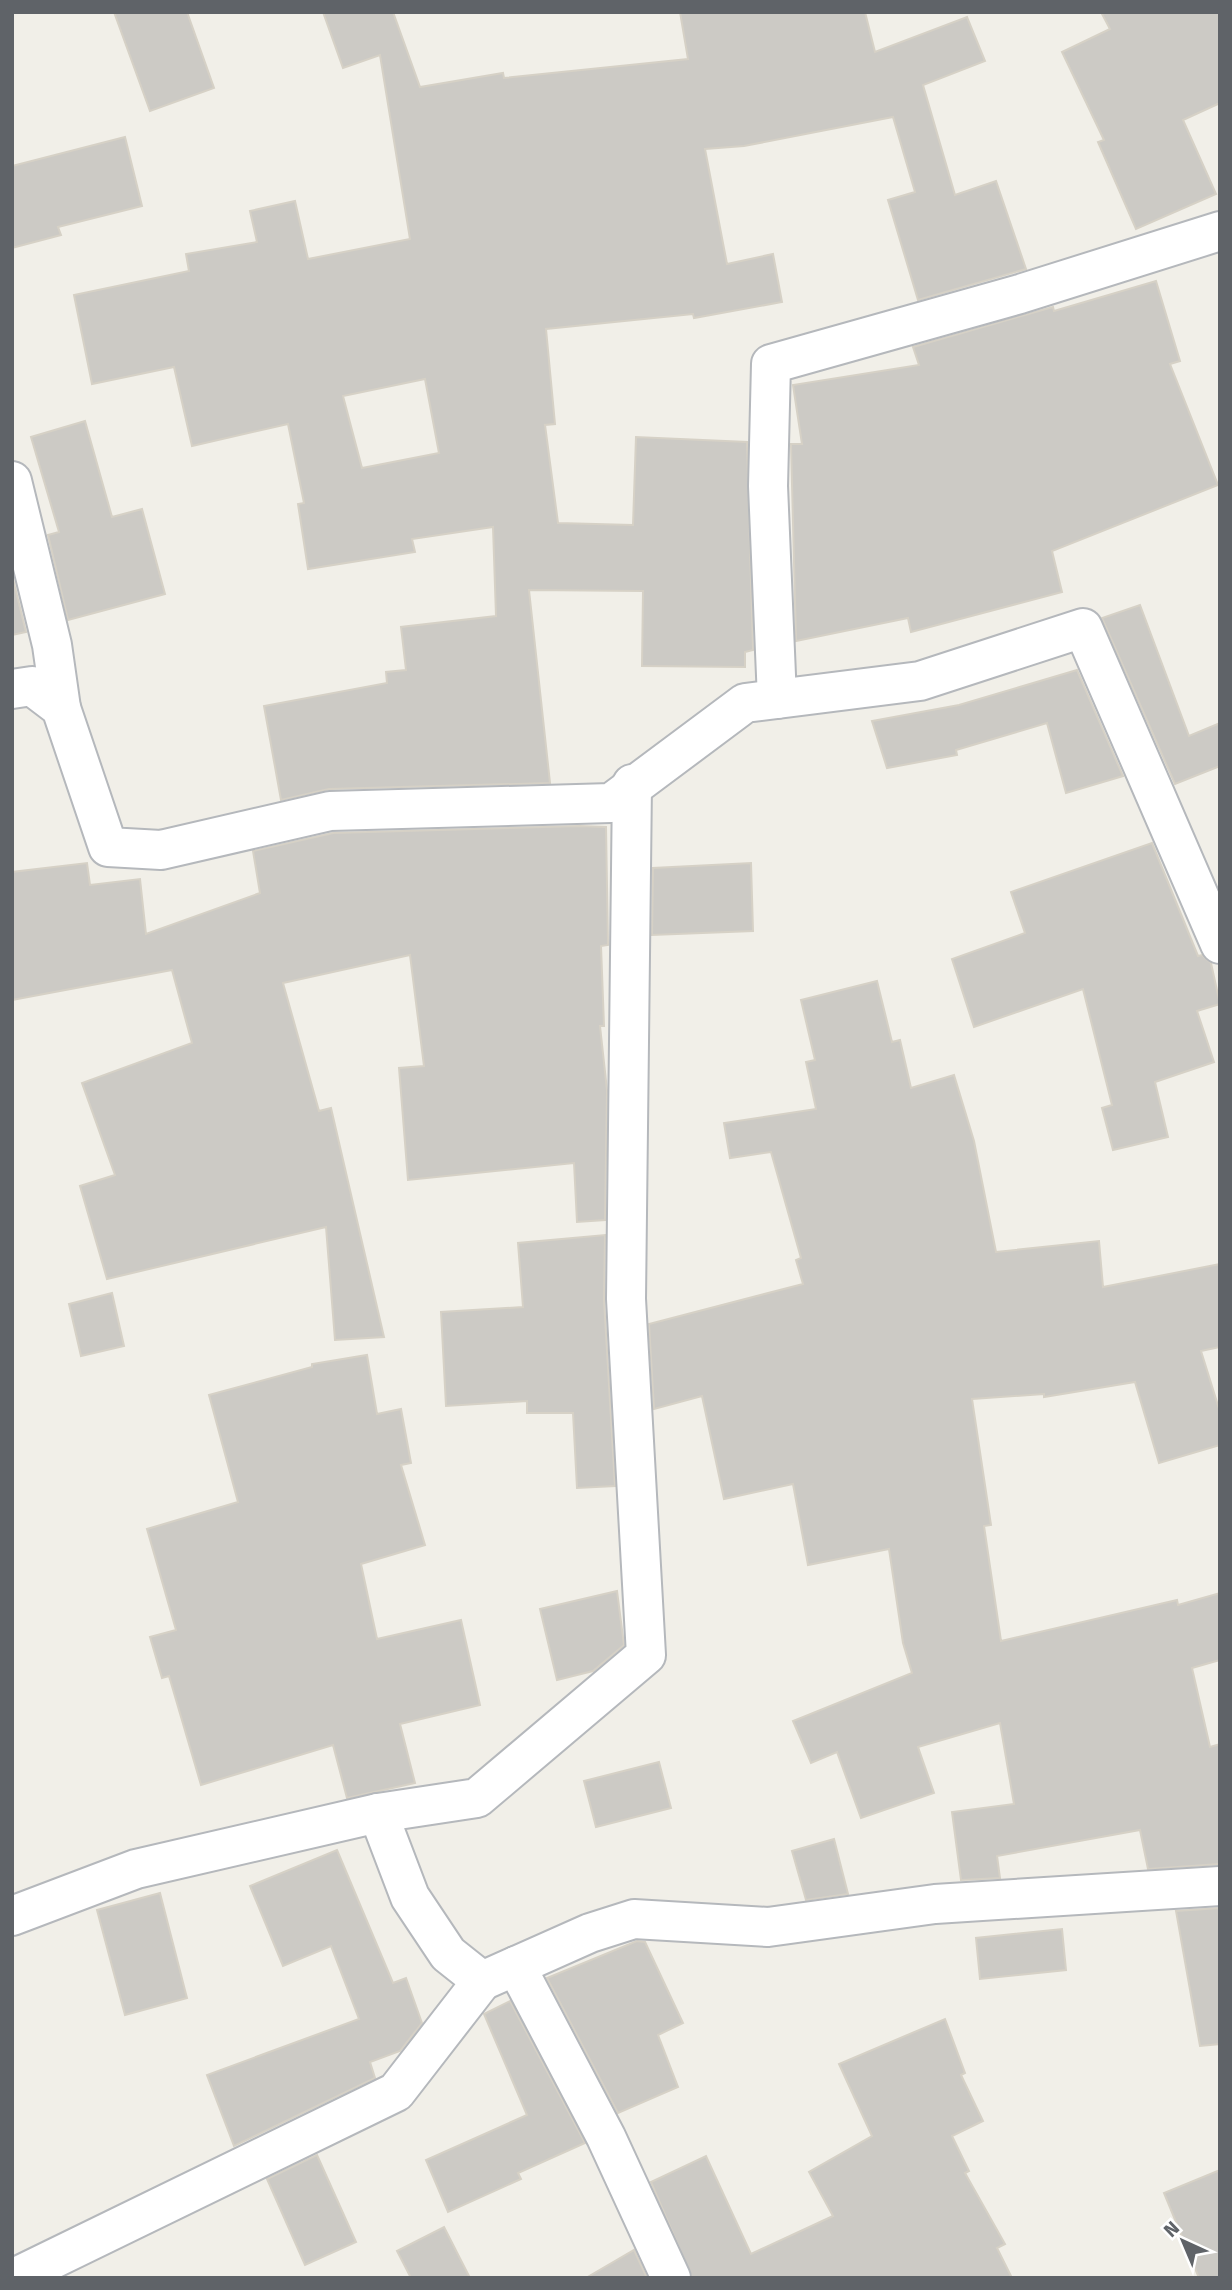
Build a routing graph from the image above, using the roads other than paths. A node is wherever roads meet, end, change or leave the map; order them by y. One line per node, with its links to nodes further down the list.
1 (1220, 231): 4 (street)
2 (12, 481): 5 (street)
3 (12, 689): 5 (street)
4 (777, 699): 6 (street); 7 (street)
5 (61, 708): 6 (street)
6 (632, 785): 8 (street)
7 (1220, 944)
8 (378, 1814): 10 (street); 11 (street)
9 (1220, 1886): 11 (street)
10 (12, 1916)
11 (499, 1973): 12 (street); 13 (street)
12 (13, 2278)
13 (671, 2278)

